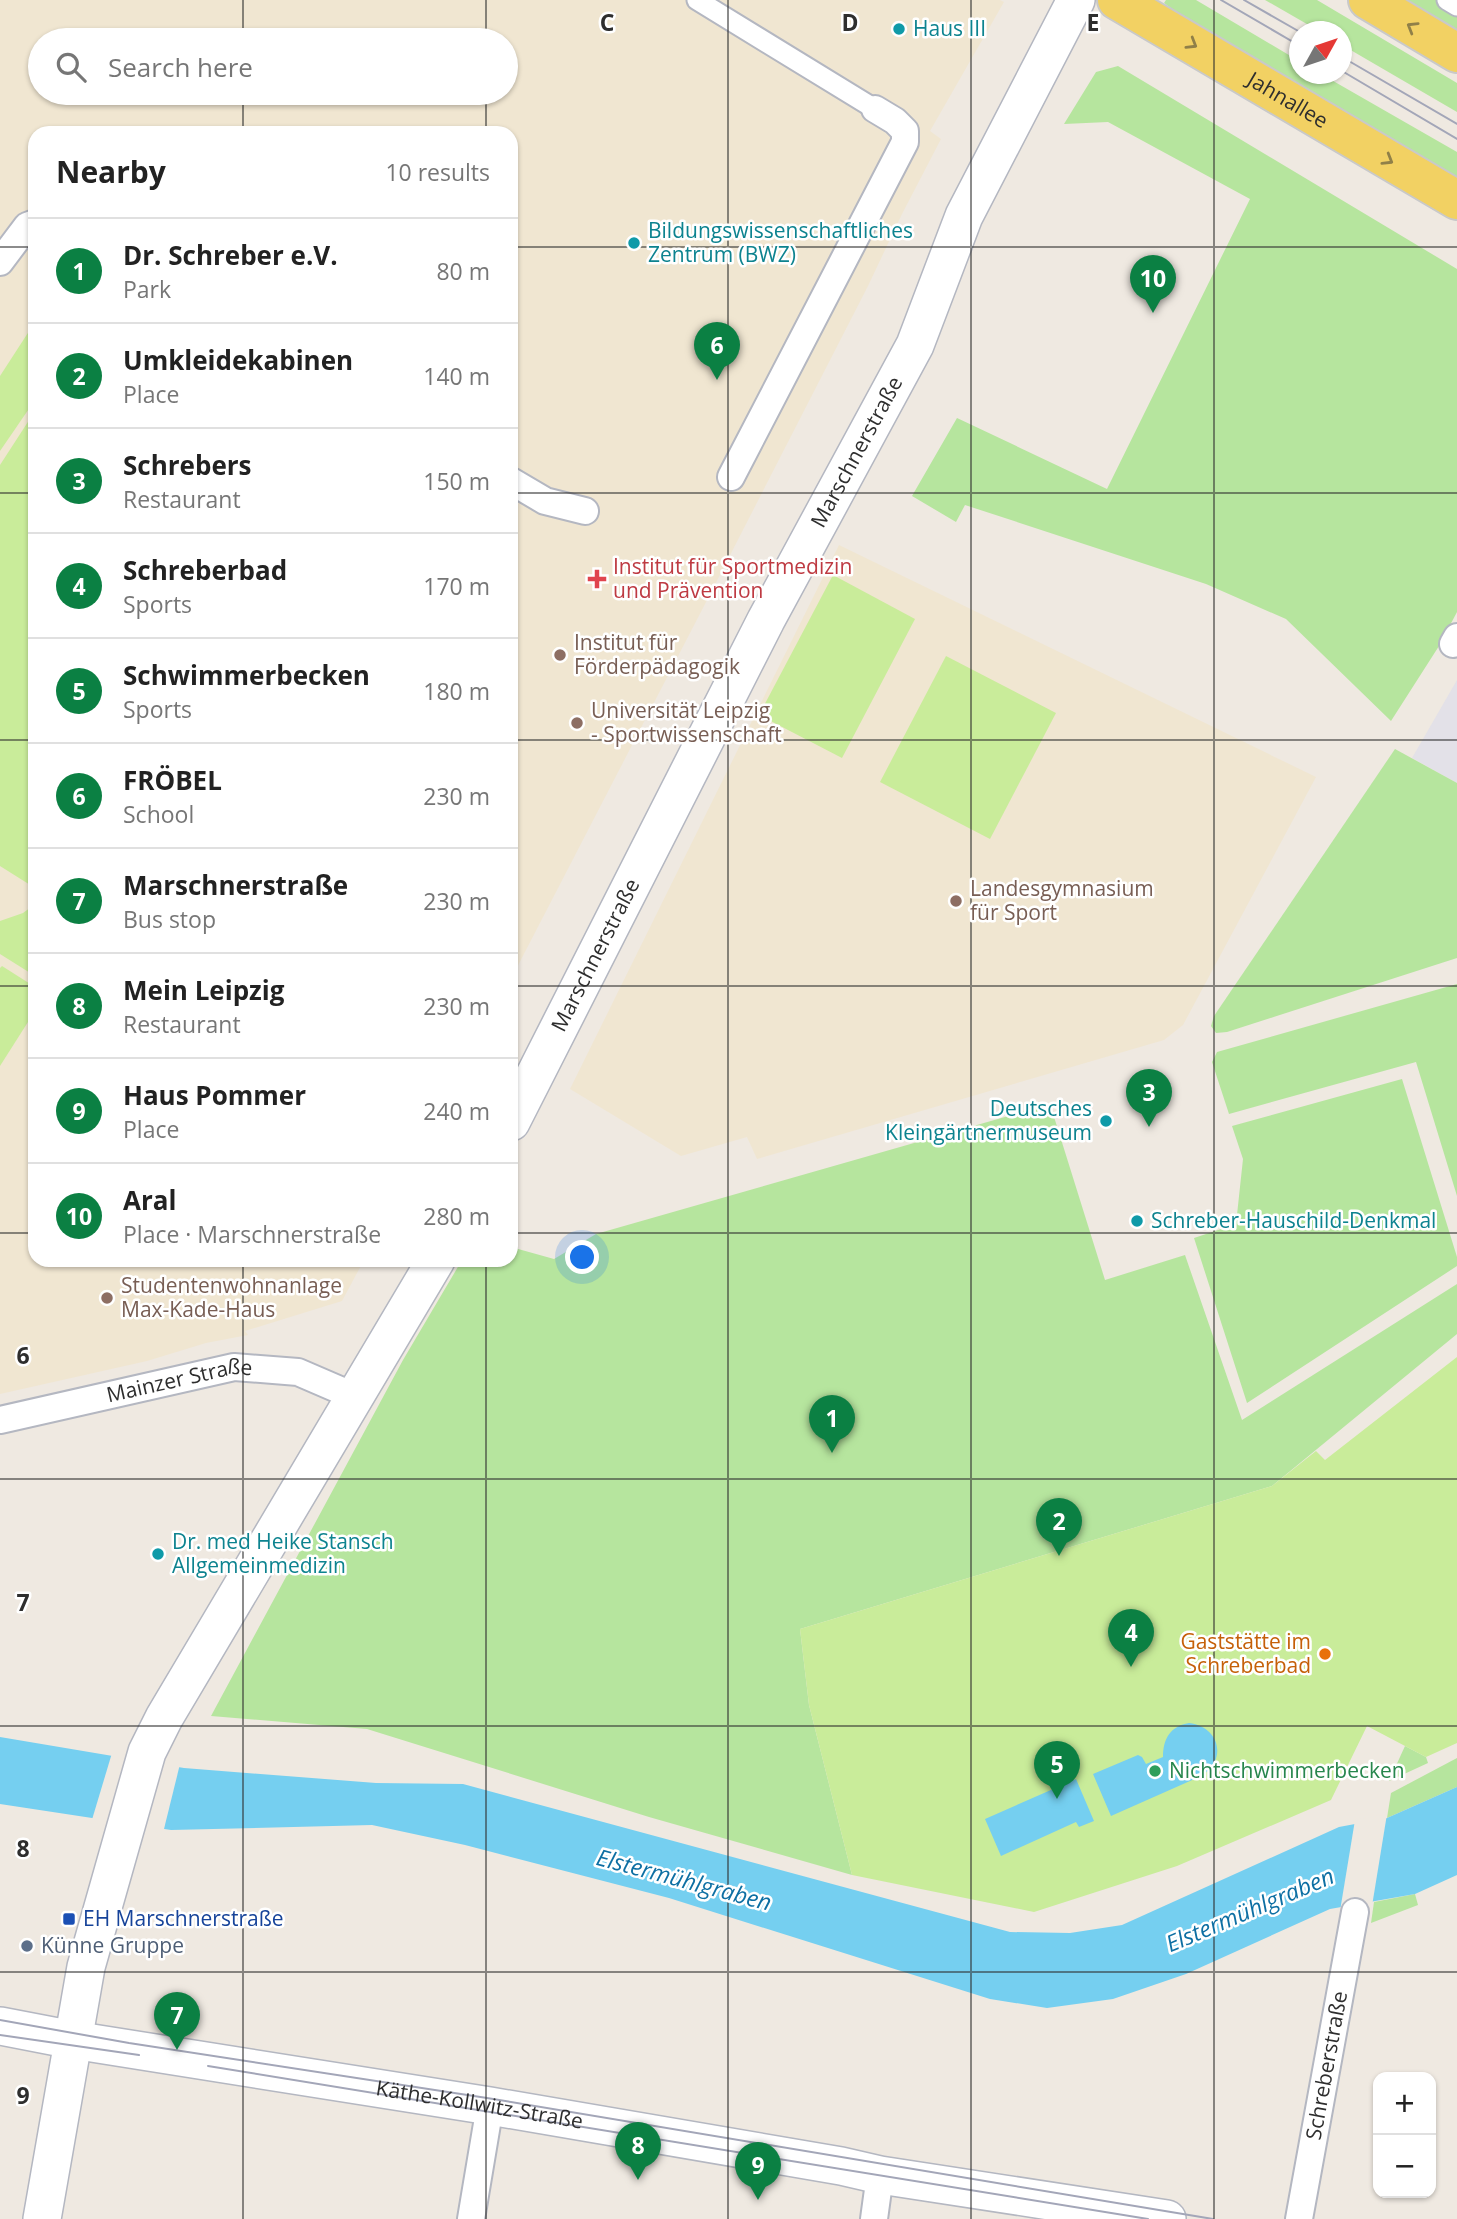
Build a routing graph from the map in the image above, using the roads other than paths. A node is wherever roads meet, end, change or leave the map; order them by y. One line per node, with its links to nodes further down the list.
1 (697, 0): 8 (street)
2 (1076, 0): 15 (main road, Marschnerstraße)
3 (1117, 0): 9 (main road, Jahnallee, one-way to 9)
4 (1368, 0): 7 (main road, one-way to 4)
5 (1447, 0): 6 (street)
6 (1457, 6)
7 (1457, 53)
8 (874, 108): 12 (street)
9 (1457, 200)
10 (28, 228): 11 (street)
11 (0, 261)
12 (731, 477)
13 (518, 485): 14 (street)
14 (585, 511)
15 (518, 1108)
16 (432, 1267): 17 (main road)
17 (356, 1397): 18 (street, Mainzer Straße); 21 (main road)
18 (0, 1420)
19 (1355, 1912): 28 (street, Schreberstraße)
20 (0, 2026): 21 (main road, Käthe-Kollwitz-Straße)
21 (73, 2040): 22 (main road, Käthe-Kollwitz-Straße); 24 (main road)
22 (490, 2106): 23 (main road, Käthe-Kollwitz-Straße); 25 (street)
23 (880, 2175): 26 (street); 27 (main road, Käthe-Kollwitz-Straße)
24 (42, 2219)
25 (471, 2219)
26 (874, 2219)
27 (1167, 2219)
28 (1299, 2219)

